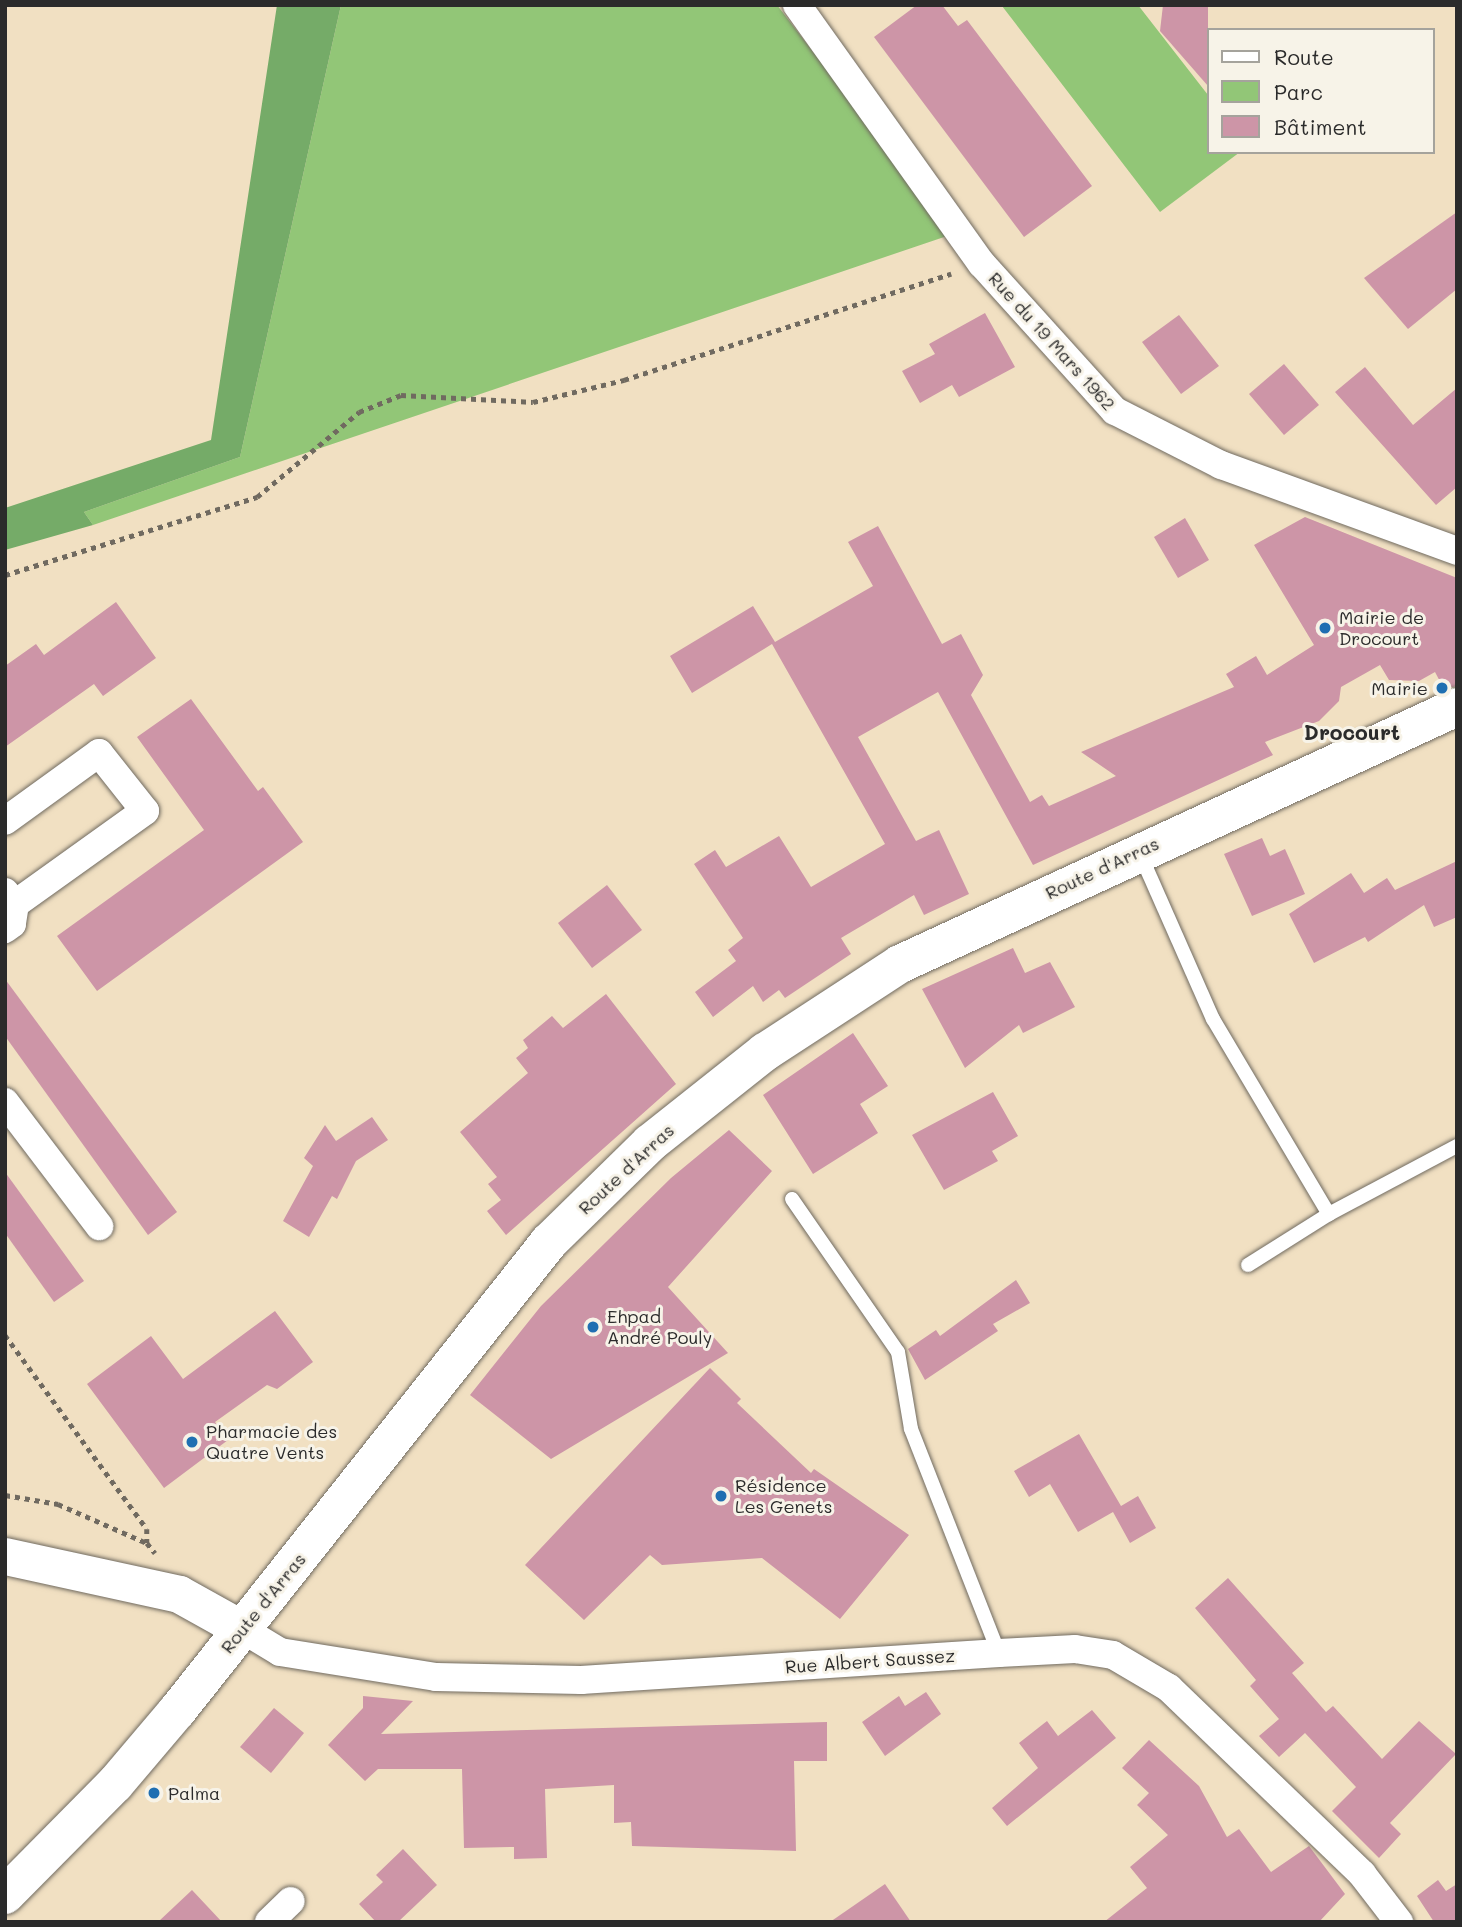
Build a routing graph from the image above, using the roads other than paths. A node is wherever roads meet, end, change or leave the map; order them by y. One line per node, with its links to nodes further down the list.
1 (796, 5): 2 (street, Rue du 19 Mars 1962)
2 (1457, 551)
3 (1457, 707): 5 (main road, Route d'Arras)
4 (5, 821): 6 (street)
5 (1139, 851): 10 (lane); 14 (main road, Route d'Arras)
6 (8, 908)
7 (8, 1110): 11 (street)
8 (1457, 1146): 10 (lane)
9 (792, 1199): 15 (lane)
10 (1329, 1214): 12 (lane)
11 (99, 1226)
12 (1248, 1265)
13 (5, 1556): 14 (street)
14 (242, 1629): 15 (street, Rue Albert Saussez); 16 (main road, Route d'Arras)
15 (999, 1653): 19 (street, Rue Albert Saussez)
16 (5, 1895)
17 (291, 1901): 18 (street)
18 (269, 1922)
19 (1399, 1922)

